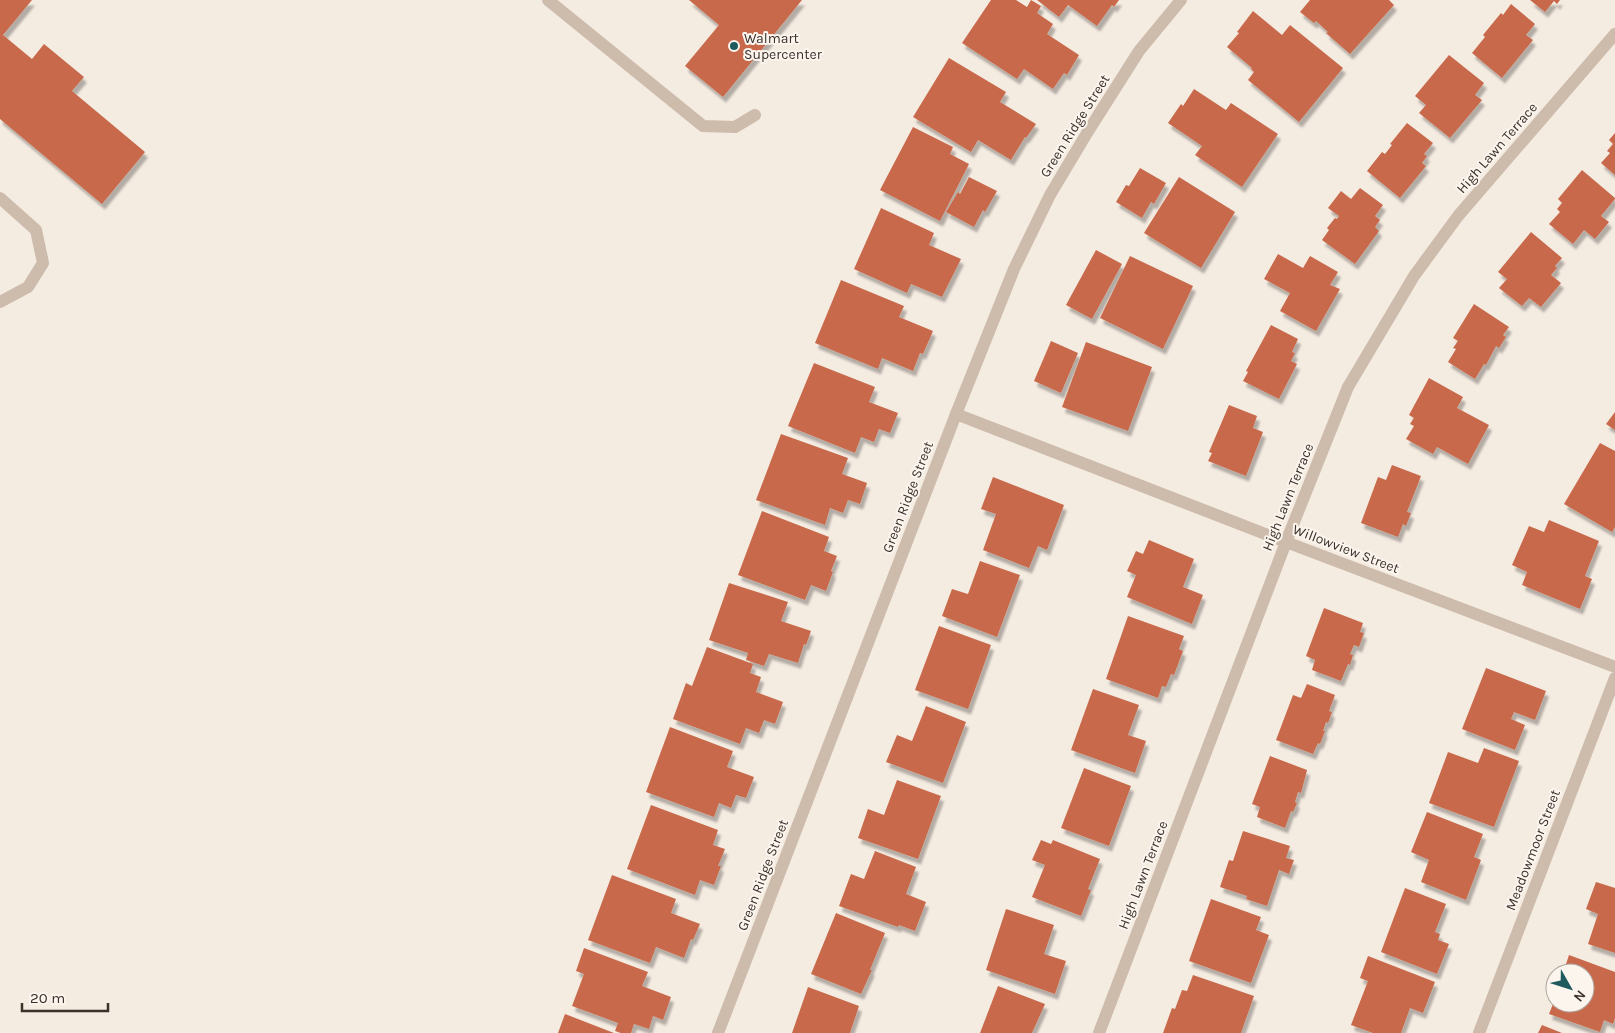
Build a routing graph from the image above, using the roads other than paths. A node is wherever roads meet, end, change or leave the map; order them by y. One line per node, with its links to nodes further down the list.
1 (548, 0): 4 (street)
2 (1181, 0): 7 (street, Green Ridge Street)
3 (1615, 34): 8 (street, High Lawn Terrace)
4 (755, 116)
5 (0, 198): 6 (street)
6 (0, 302)
7 (956, 414): 8 (street, Willowview Street); 11 (street, Green Ridge Street)
8 (1286, 542): 9 (street, Willowview Street); 12 (street, High Lawn Terrace)
9 (1615, 667)
10 (1615, 678): 13 (street, Meadowmoor Street)
11 (718, 1033)
12 (1099, 1033)
13 (1479, 1033)

